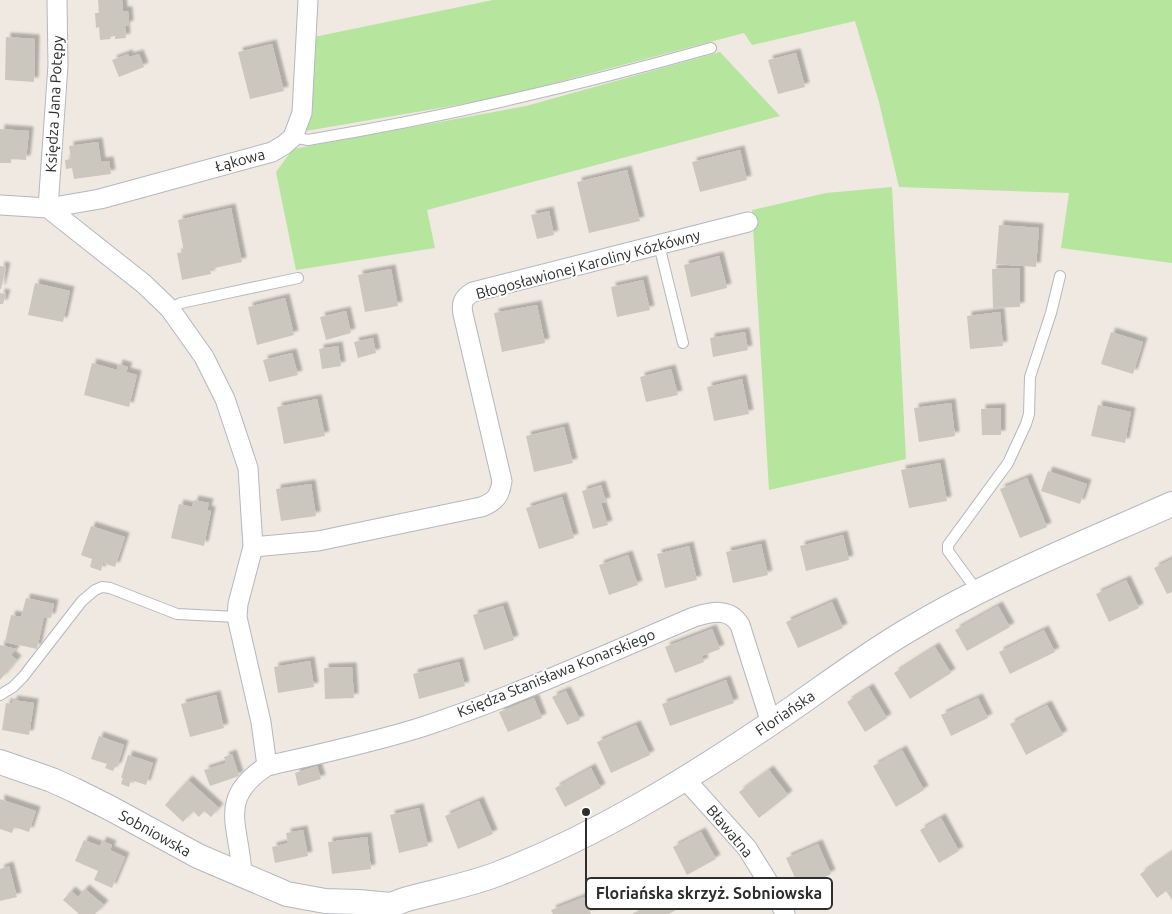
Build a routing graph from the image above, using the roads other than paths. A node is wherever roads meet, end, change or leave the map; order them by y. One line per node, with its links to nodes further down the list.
1 (57, 0): 6 (street, Księdza Jana Potępy)
2 (308, 0): 4 (street)
3 (711, 48): 4 (lane)
4 (293, 137): 6 (street, Łąkowa)
5 (0, 205): 6 (street)
6 (48, 208): 11 (street)
7 (748, 222): 8 (street, Błogosławionej Karoliny Kózkówny)
8 (658, 245): 12 (lane); 14 (street, Błogosławionej Karoliny Kózkówny)
9 (1060, 276): 15 (lane)
10 (298, 278): 11 (lane)
11 (170, 309): 14 (street)
12 (683, 343)
13 (1172, 504): 15 (street, Floriańska)
14 (253, 547): 16 (street)
15 (978, 592): 18 (street, Floriańska)
16 (237, 617): 17 (lane); 20 (street)
17 (0, 695)
18 (771, 723): 20 (street, Księdza Stanisława Konarskiego); 21 (street, Floriańska)
19 (0, 762): 22 (street, Sobniowska)
20 (267, 766): 22 (street, Księdza Stanisława Konarskiego)
21 (685, 779): 24 (street, Floriańska); 26 (street, Bławatna)
22 (242, 875): 23 (street, Sobniowska)
23 (287, 894): 24 (street, Floriańska); 25 (street)
24 (384, 910)
25 (302, 914)
26 (786, 914)

